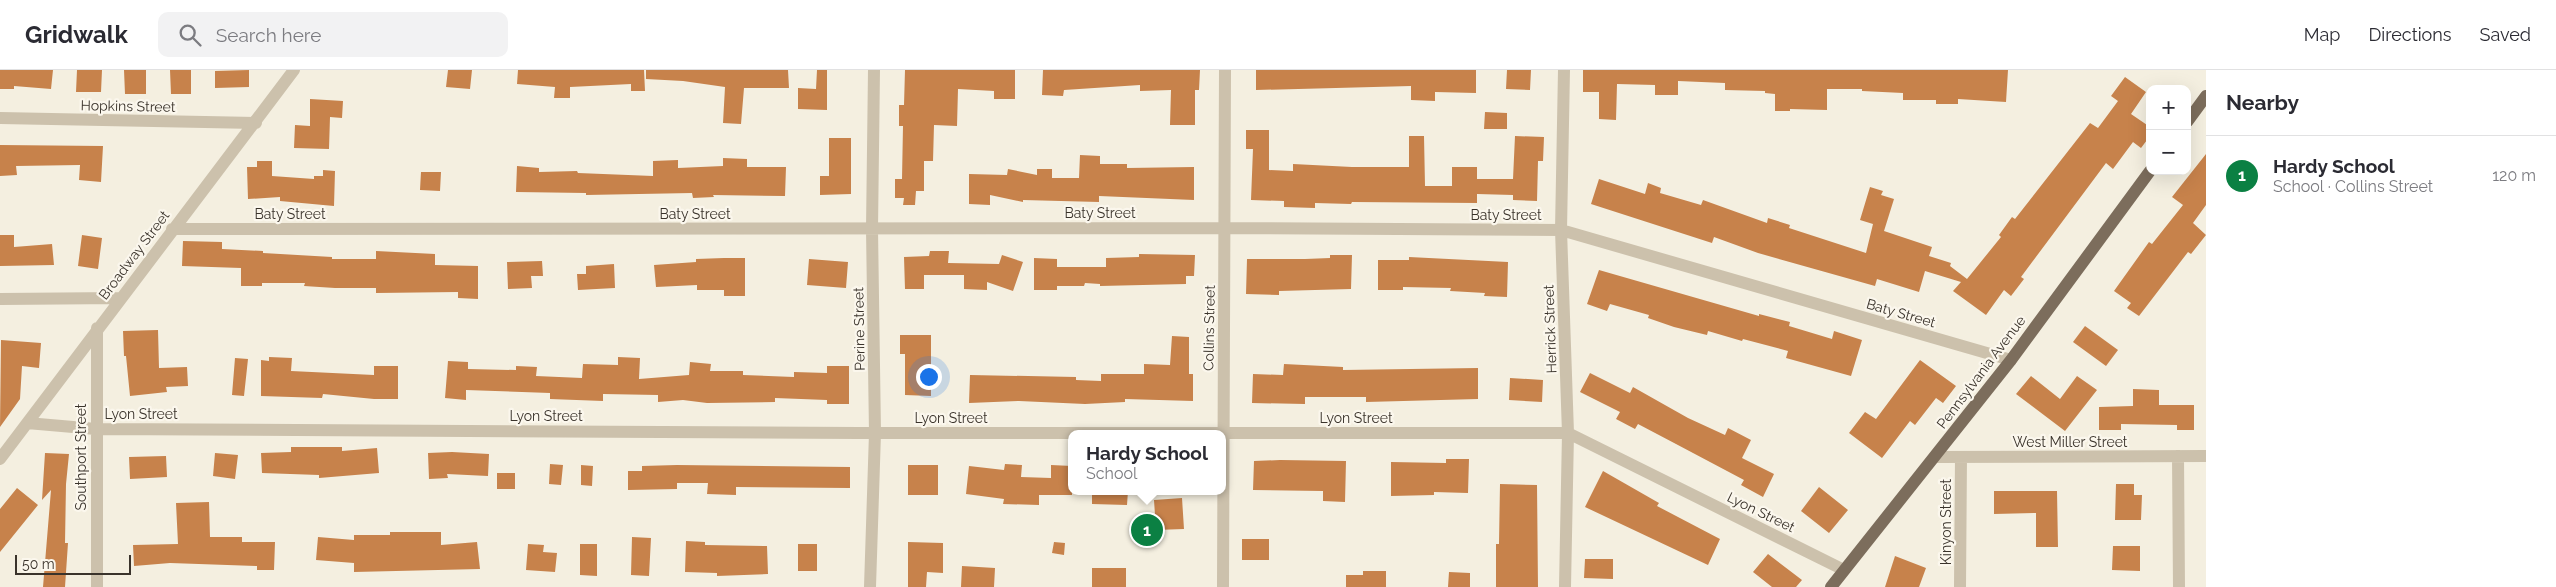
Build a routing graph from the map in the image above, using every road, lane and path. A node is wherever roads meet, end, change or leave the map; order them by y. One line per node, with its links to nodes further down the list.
1 (294, 70): 8 (street, Broadway Street)
2 (874, 70): 12 (street, Perine Street)
3 (1225, 70): 10 (street, Collins Street)
4 (1564, 70): 13 (street, Herrick Street)
5 (2206, 96): 6 (main road)
6 (2191, 117)
7 (0, 118): 8 (street, Hopkins Street)
8 (256, 123): 11 (street, Broadway Street)
9 (2147, 175): 17 (main road, Pennsylvania Avenue)
10 (1226, 228): 12 (street, Baty Street); 13 (street, Baty Street); 20 (street, Collins Street)
11 (172, 229): 12 (street, Baty Street); 14 (street, Broadway Street)
12 (872, 229): 24 (street, Perine Street)
13 (1561, 230): 17 (street, Baty Street); 23 (street, Herrick Street)
14 (120, 298): 15 (street); 16 (street, Broadway Street)
15 (0, 299)
16 (97, 328): 18 (street, Broadway Street); 19 (street, Southport Street)
17 (2011, 360): 27 (main road, Pennsylvania Avenue)
18 (27, 423): 19 (street, Lyon Street); 29 (street, Broadway Street)
19 (96, 429): 24 (street, Lyon Street); 32 (street, Southport Street)
20 (1222, 430)
21 (1068, 433): 24 (street, Lyon Street)
22 (1226, 433): 23 (street, Lyon Street)
23 (1568, 433): 31 (street, Lyon Street); 35 (street, Herrick Street)
24 (875, 434): 33 (street, Perine Street)
25 (2178, 456): 26 (street, West Miller Street); 28 (street, West Miller Street); 38 (street)
26 (2206, 456)
27 (1935, 457): 28 (street, West Miller Street); 31 (main road, Pennsylvania Avenue)
28 (1961, 457): 37 (street, Kinyon Street)
29 (0, 459)
30 (1222, 495): 34 (street, Collins Street)
31 (1844, 570): 36 (main road, Pennsylvania Avenue)
32 (97, 587)
33 (870, 587)
34 (1222, 587)
35 (1565, 587)
36 (1831, 587)
37 (1960, 587)
38 (2178, 587)

